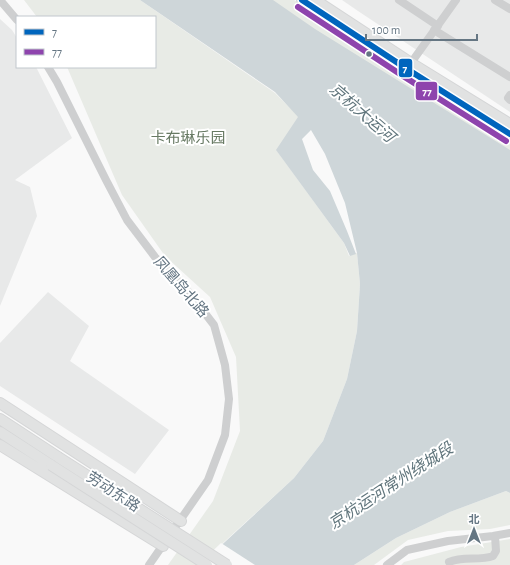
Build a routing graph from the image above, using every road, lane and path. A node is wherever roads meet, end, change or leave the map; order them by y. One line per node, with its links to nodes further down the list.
1 (0, 0): 8 (street)
2 (302, 0): 16 (main road)
3 (315, 0): 10 (main road)
4 (399, 0): 9 (street)
5 (456, 0): 9 (street)
6 (496, 0): 7 (street)
7 (510, 9)
8 (16, 19)
9 (436, 28): 10 (street); 12 (street)
10 (411, 63): 15 (main road)
11 (49, 68): 21 (street, 凤凰岛北路)
12 (510, 77)
13 (510, 95): 14 (street)
14 (510, 100)
15 (510, 124)
16 (510, 134)
17 (0, 403): 21 (main road)
18 (0, 419): 28 (main road, 劳动东路, bridge)
19 (0, 432): 27 (main road, 劳动东路, bridge)
20 (0, 445): 24 (main road)
21 (181, 521): 24 (street, 凤凰岛北路)
22 (510, 533): 23 (street)
23 (495, 536): 25 (street); 29 (street)
24 (163, 546): 26 (street, 凤凰岛北路)
25 (449, 562)
26 (149, 565)
27 (207, 565)
28 (227, 565)
29 (387, 565)

